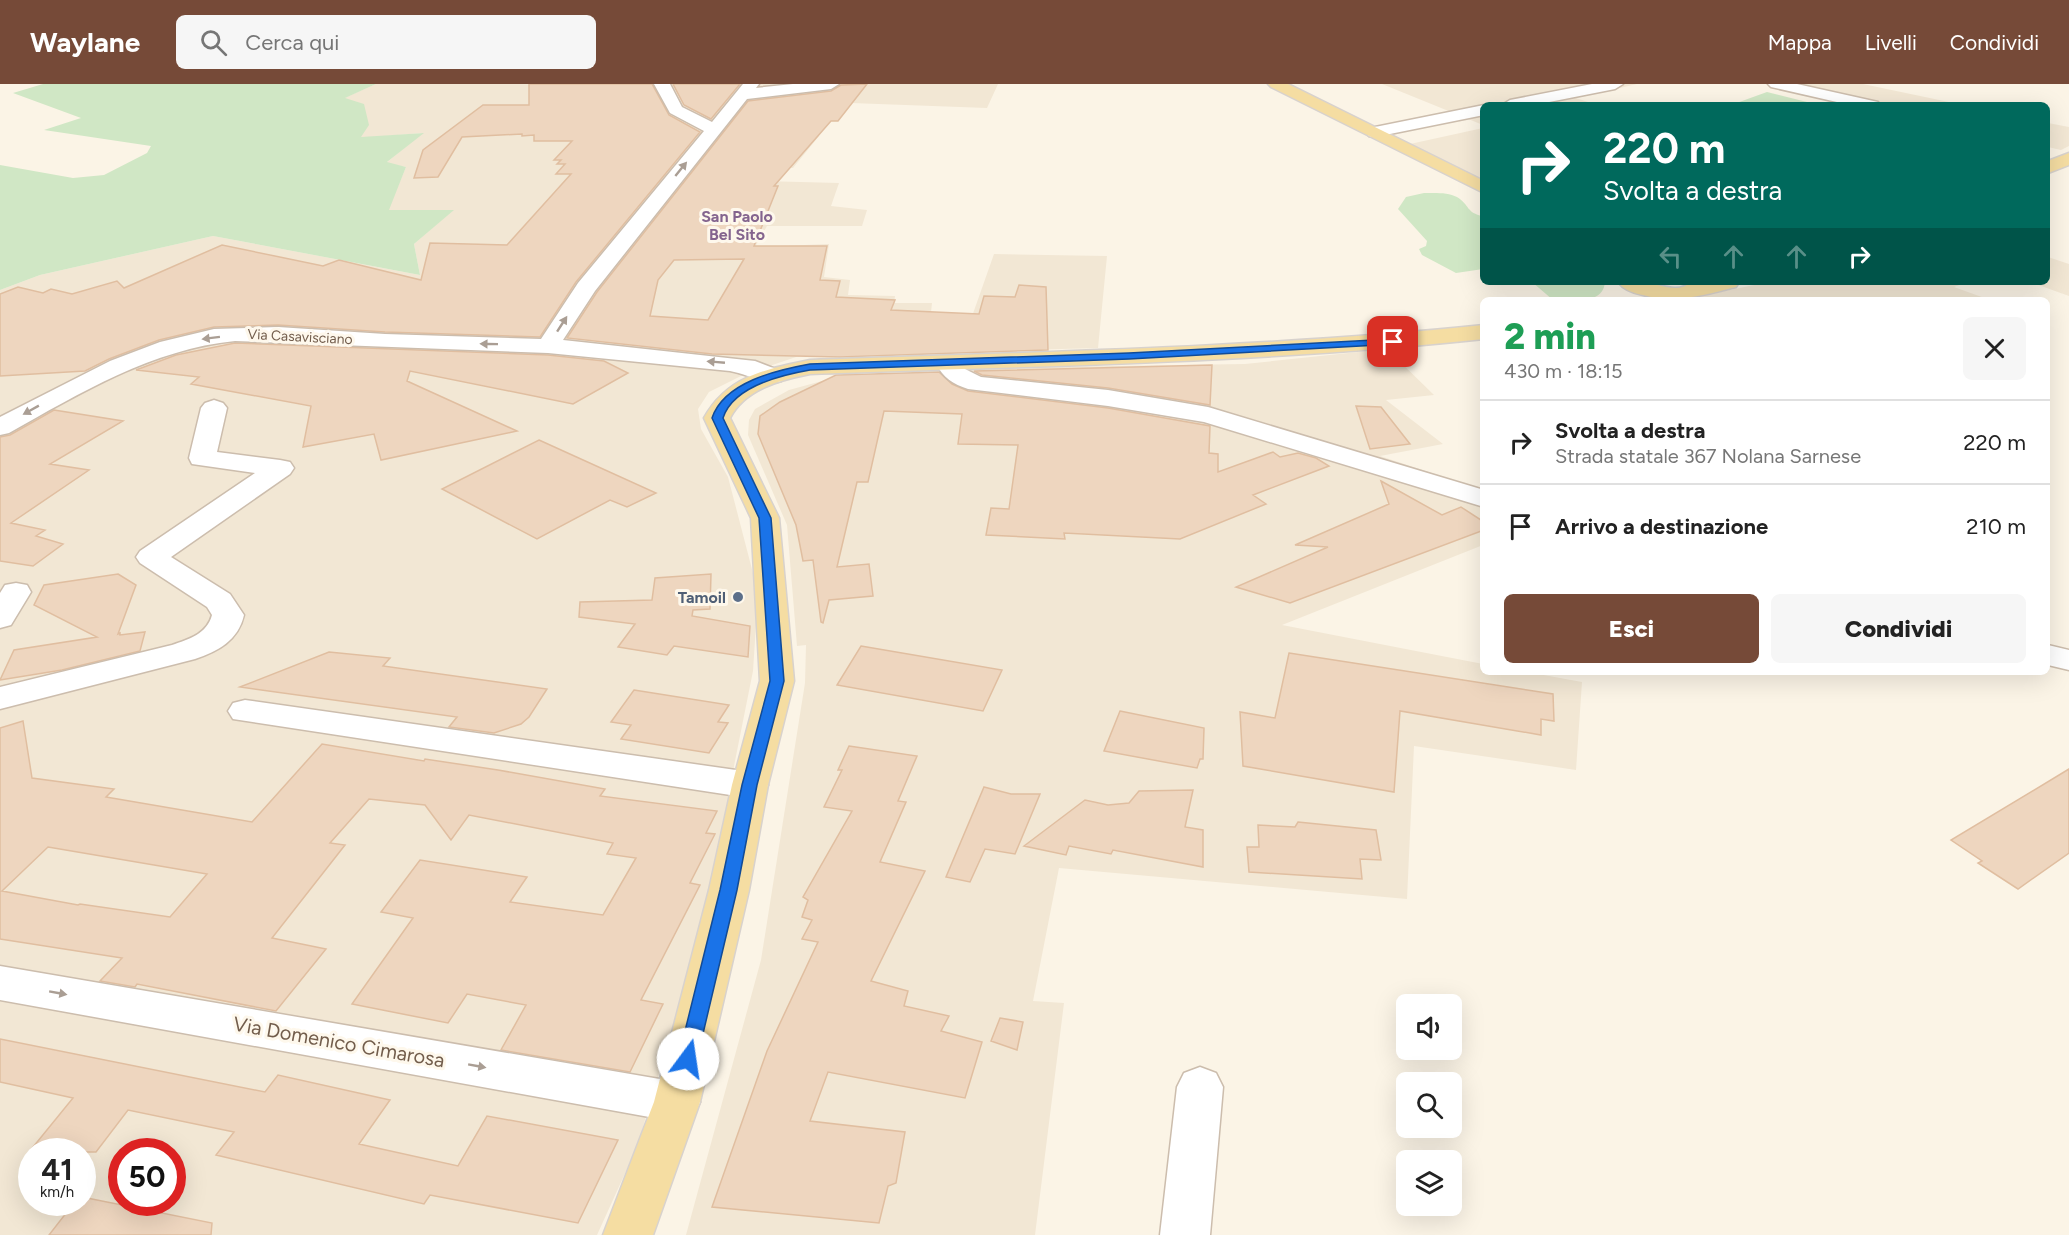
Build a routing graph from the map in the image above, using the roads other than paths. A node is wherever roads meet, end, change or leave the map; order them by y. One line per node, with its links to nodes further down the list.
1 (662, 84): 13 (street)
2 (831, 84): 7 (street)
3 (1276, 84): 14 (main road)
4 (1523, 84): 8 (street)
5 (1615, 84): 8 (street)
6 (1776, 84): 11 (street)
7 (746, 90): 13 (street)
8 (1558, 96): 9 (street); 10 (street)
9 (1526, 102)
10 (1576, 102)
11 (1858, 102)
12 (1480, 111): 14 (street)
13 (713, 129): 23 (street, one-way to 13)
14 (1375, 132): 17 (main road)
15 (2069, 158): 16 (main road)
16 (2050, 167)
17 (1480, 186)
18 (1635, 285): 20 (main road)
19 (1700, 285): 20 (main road)
20 (1667, 293): 21 (main road)
21 (1655, 297)
22 (1480, 332): 24 (main road)
23 (548, 346): 25 (street, Via Casavisciano, one-way to 23); 27 (street, Via Casavisciano, one-way to 27)
24 (948, 363): 25 (main road); 28 (street)
25 (772, 376): 35 (main road)
26 (214, 408): 33 (street)
27 (0, 428)
28 (1480, 498)
29 (16, 592): 30 (street)
30 (0, 618)
31 (2050, 655): 32 (street)
32 (2069, 660)
33 (0, 698)
34 (244, 711): 35 (street)
35 (750, 785): 38 (main road)
36 (0, 983): 38 (street, Via Domenico Cimarosa, one-way to 38)
37 (1200, 1087): 40 (street)
38 (677, 1102): 39 (main road)
39 (628, 1235)
40 (1185, 1235)

